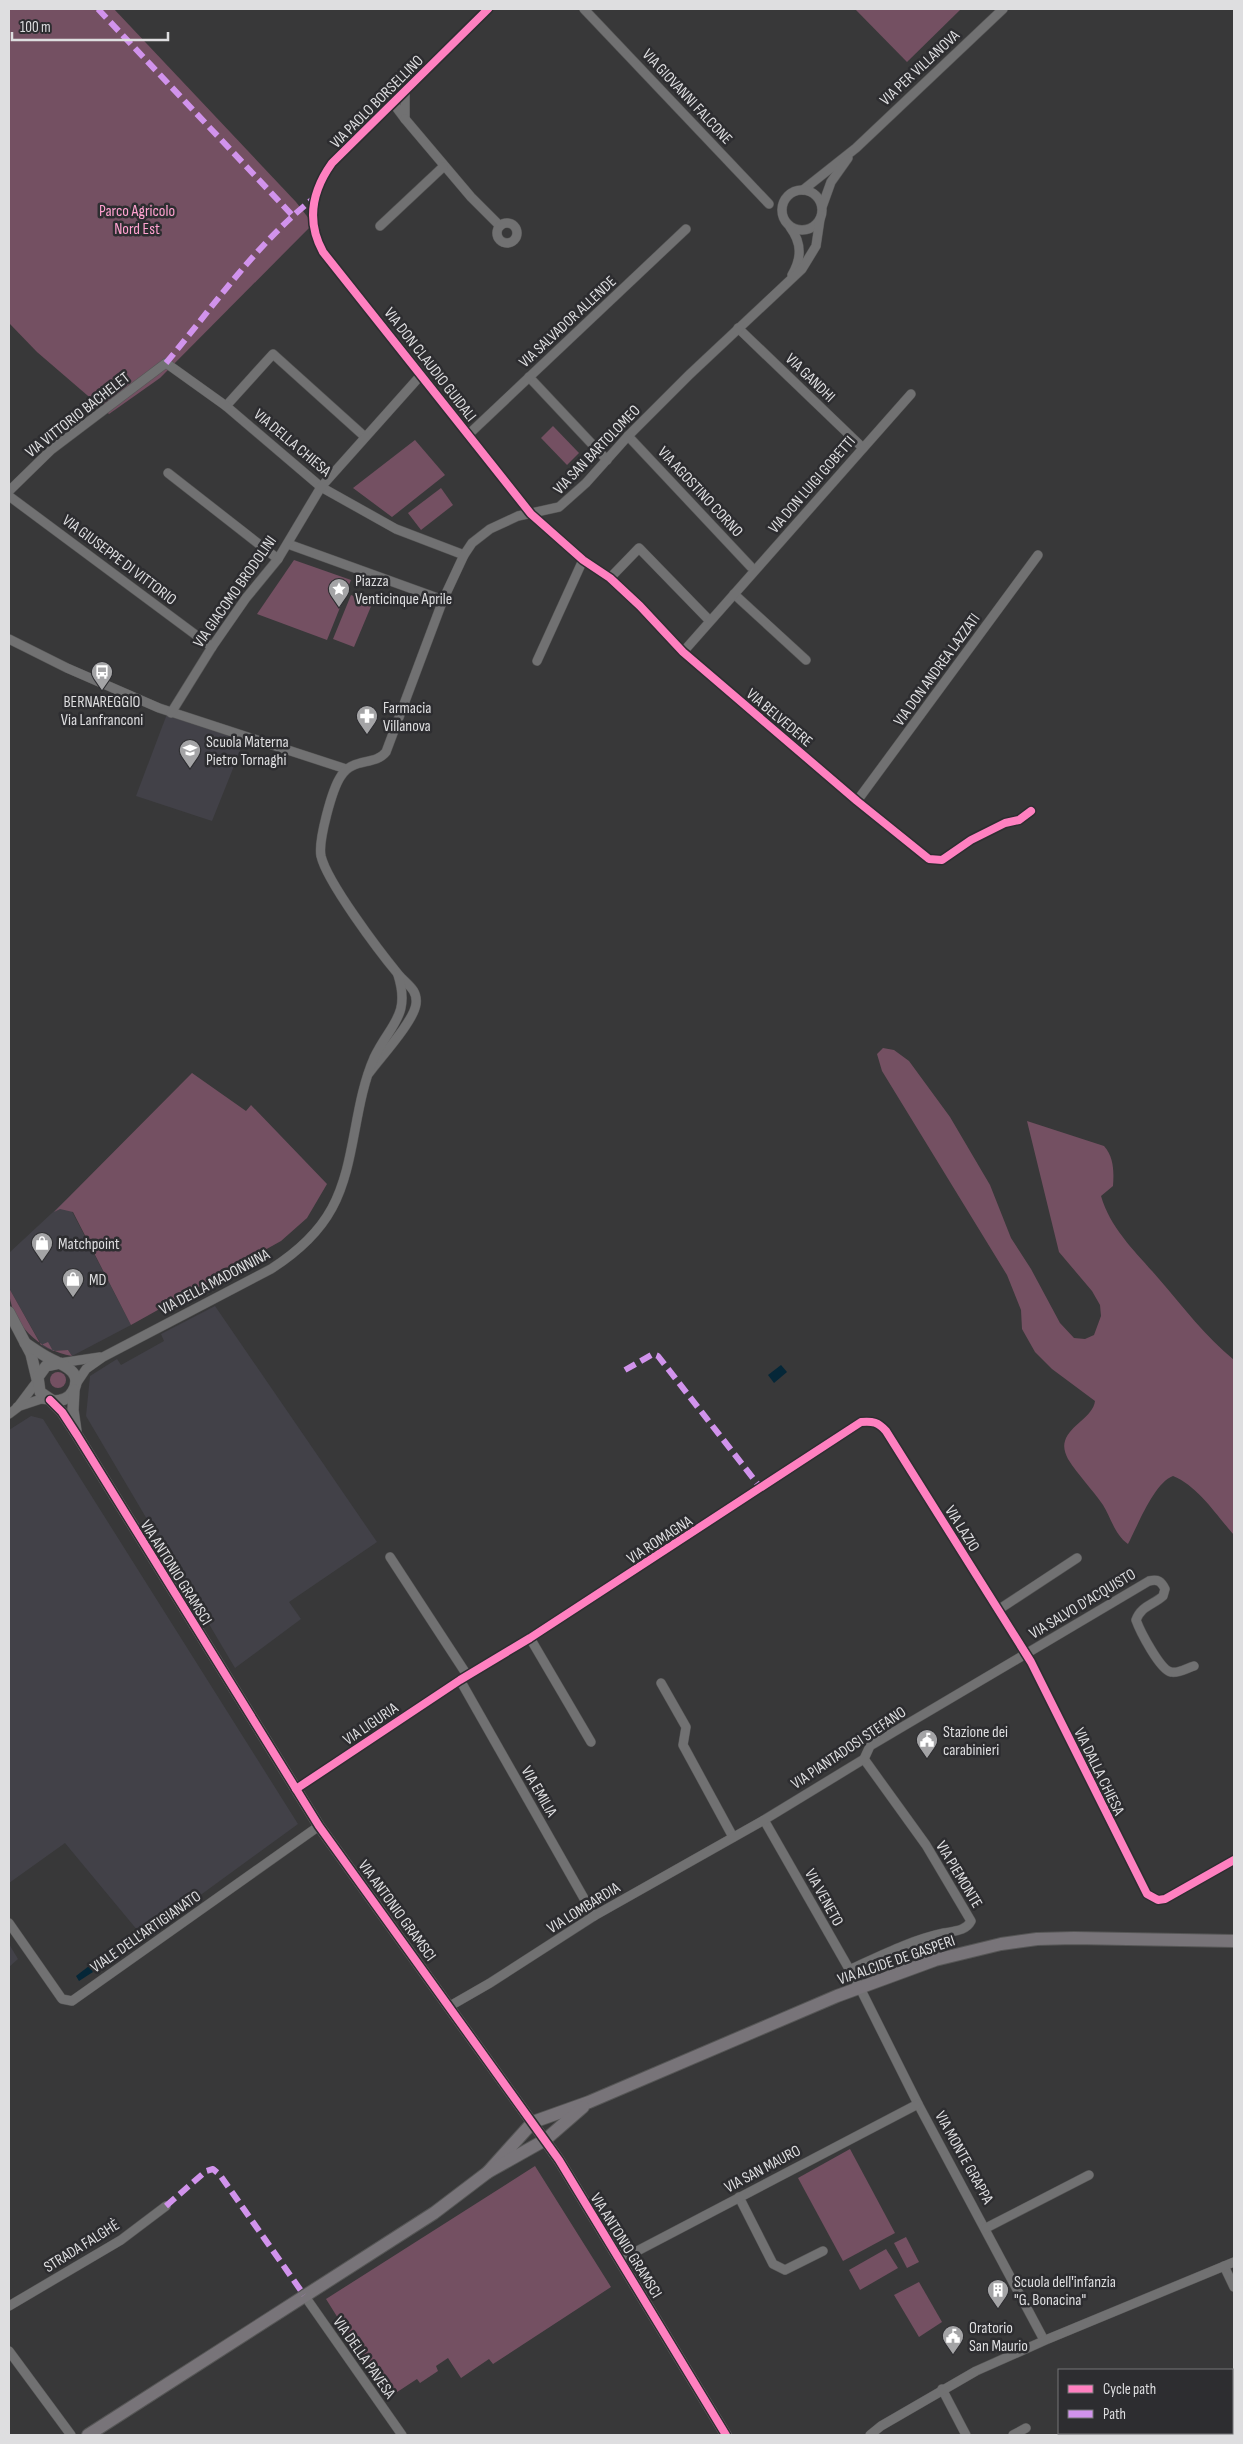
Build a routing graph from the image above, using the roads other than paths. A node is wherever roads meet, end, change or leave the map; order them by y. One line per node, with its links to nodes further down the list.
1 (488, 9): 4 (street, VIA PAOLO BORSELLINO)
2 (584, 9): 11 (street, VIA GIOVANNI FALCONE)
3 (1003, 9): 7 (street, VIA PER VILLANOVA)
4 (405, 91): 5 (street, VIA PAOLO BORSELLINO); 6 (street, VIA PAOLO BORSELLINO)
5 (393, 103): 6 (street, VIA PAOLO BORSELLINO); 17 (street, VIA PAOLO BORSELLINO)
6 (405, 120): 8 (street, VIA PAOLO BORSELLINO)
7 (856, 148): 9 (street); 12 (street, VIA SAN BARTOLOMEO)
8 (444, 167): 15 (street); 16 (street, VIA PAOLO BORSELLINO)
9 (803, 190): 10 (street); 12 (street)
10 (783, 202): 11 (street); 14 (street, VIA SAN BARTOLOMEO)
11 (769, 204): 14 (street, VIA GIOVANNI FALCONE)
12 (822, 207): 13 (street, VIA SAN BARTOLOMEO)
13 (820, 219): 14 (street); 19 (street, VIA SAN BARTOLOMEO)
14 (788, 224): 19 (street, VIA SAN BARTOLOMEO)
15 (380, 226)
16 (500, 226)
17 (313, 228): 22 (street, VIA DON CLAUDIO GUIDALI)
18 (686, 229): 23 (street, VIA SALVADOR ALLENDE)
19 (788, 281): 20 (street, VIA SAN BARTOLOMEO)
20 (738, 328): 28 (street, VIA SAN BARTOLOMEO); 29 (street, VIA GANDHI)
21 (166, 363): 25 (street, VIA DELLA CHIESA); 33 (street, VIA VITTORIO BACHELET)
22 (421, 374): 26 (street, VIA DON CLAUDIO GUIDALI); 27 (street, VIA GIACOMO BRODOLINI)
23 (529, 377): 26 (street, VIA SALVADOR ALLENDE); 30 (street)
24 (911, 394): 29 (street, VIA DON LUIGI GOBETTI)
25 (226, 406): 27 (street); 32 (street, VIA DELLA CHIESA)
26 (469, 434): 35 (street, VIA DON CLAUDIO GUIDALI)
27 (364, 436): 32 (street, VIA GIACOMO BRODOLINI)
28 (628, 436): 30 (street, VIA SAN BARTOLOMEO); 41 (street, VIA AGOSTINO CORNO)
29 (863, 448): 43 (street, VIA DON LUIGI GOBETTI)
30 (607, 460): 35 (street, VIA SAN BARTOLOMEO)
31 (168, 473): 39 (street)
32 (321, 487): 36 (street, VIA GIACOMO BRODOLINI); 37 (street, VIA DELLA CHIESA)
33 (9, 491)
34 (9, 496): 47 (street, VIA GIUSEPPE DI VITTORIO)
35 (532, 514): 37 (street, VIA SAN BARTOLOMEO); 40 (street, VIA BELVEDERE)
36 (288, 544): 39 (street, VIA GIACOMO BRODOLINI); 44 (street)
37 (464, 555): 44 (street, VIA SAN BARTOLOMEO)
38 (1038, 555): 53 (street, VIA DON ANDREA LAZZATI)
39 (278, 559): 47 (street, VIA GIACOMO BRODOLINI)
40 (583, 560): 42 (street, VIA BELVEDERE); 50 (street)
41 (752, 568)
42 (610, 578): 45 (street); 48 (street, VIA BELVEDERE)
43 (734, 594): 48 (street, VIA DON LUIGI GOBETTI); 49 (street)
44 (443, 600): 52 (street, VIA SAN BARTOLOMEO)
45 (707, 618)
46 (9, 639): 51 (street)
47 (212, 647): 51 (street, VIA GIACOMO BRODOLINI)
48 (683, 652): 53 (street, VIA BELVEDERE)
49 (806, 660)
50 (537, 661)
51 (171, 713): 52 (street)
52 (346, 769): 55 (street, VIA DELLA MADONNINA)
53 (857, 801): 54 (street, VIA BELVEDERE)
54 (1032, 811)
55 (398, 975): 56 (street, VIA DELLA MADONNINA); 56 (street, VIA DELLA MADONNINA)
56 (369, 1073): 59 (street, VIA DELLA MADONNINA)
57 (9, 1312): 58 (street)
58 (26, 1343): 60 (street); 61 (street)
59 (103, 1357): 60 (street, VIA DELLA MADONNINA); 62 (street, VIA DELLA MADONNINA)
60 (60, 1363): 61 (street); 62 (street)
61 (38, 1380): 63 (street); 64 (street)
62 (75, 1387): 63 (street); 67 (street, VIA ANTONIO GRAMSCI)
63 (50, 1400): 64 (street); 67 (street, VIA ANTONIO GRAMSCI)
64 (17, 1408): 65 (street)
65 (9, 1414)
66 (872, 1421): 70 (street, VIA LAZIO); 71 (street, VIA ROMAGNA)
67 (77, 1435): 78 (street, VIA ANTONIO GRAMSCI)
68 (390, 1557): 74 (street)
69 (1077, 1558): 70 (street)
70 (998, 1610): 72 (street, VIA LAZIO)
71 (530, 1638): 74 (street, VIA ROMAGNA); 76 (street)
72 (1026, 1654): 73 (street, VIA SALVO D'ACQUISTO); 77 (street, VIA PIANTADOSI STEFANO); 82 (street, VIA DALLA CHIESA)
73 (1194, 1666)
74 (464, 1678): 78 (street, VIA LIGURIA); 83 (street, VIA EMILIA)
75 (661, 1683): 81 (street)
76 (591, 1742)
77 (864, 1759): 79 (street, VIA PIANTADOSI STEFANO); 86 (street, VIA PIEMONTE)
78 (296, 1789): 80 (street, VIA ANTONIO GRAMSCI)
79 (764, 1820): 81 (street, VIA LOMBARDIA); 86 (street, VIA VENETO)
80 (320, 1826): 84 (street, VIALE DELL'ARTIGIANATO); 88 (street, VIA ANTONIO GRAMSCI)
81 (733, 1837): 83 (street, VIA LOMBARDIA)
82 (1234, 1860)
83 (594, 1916): 88 (street, VIA LOMBARDIA)
84 (9, 1923)
85 (1234, 1941): 87 (main road, VIA ALCIDE DE GASPERI)
86 (849, 1970): 87 (street, VIA VENETO)
87 (860, 1988): 89 (main road, VIA ALCIDE DE GASPERI); 90 (street, VIA MONTE GRAPPA)
88 (450, 2006): 91 (street, VIA ANTONIO GRAMSCI)
89 (589, 2102): 91 (main road, VIA ALCIDE DE GASPERI); 92 (main road, VIA ALCIDE DE GASPERI)
90 (918, 2104): 95 (street, VIA SAN MAURO); 97 (street, VIA MONTE GRAPPA)
91 (533, 2122): 92 (street, VIA ANTONIO GRAMSCI); 93 (main road)
92 (545, 2140): 93 (main road, VIA ALCIDE DE GASPERI); 99 (street, VIA ANTONIO GRAMSCI)
93 (488, 2172): 103 (main road)
94 (1089, 2175): 97 (street)
95 (739, 2197): 98 (street); 99 (street, VIA SAN MAURO)
96 (166, 2206): 104 (street, STRADA FALGHÈ)
97 (986, 2228): 105 (street, VIA MONTE GRAPPA)
98 (823, 2250)
99 (620, 2260): 112 (street, VIA ANTONIO GRAMSCI)
100 (1234, 2262): 101 (street)
101 (1224, 2266): 102 (street); 105 (street)
102 (1234, 2288)
103 (304, 2295): 109 (main road); 110 (street, VIA DELLA PAVESA)
104 (9, 2306)
105 (1044, 2340): 107 (street)
106 (9, 2351): 111 (street)
107 (942, 2389): 113 (street); 114 (street)
108 (1026, 2428): 115 (street)
109 (93, 2434)
110 (401, 2434)
111 (71, 2435)
112 (726, 2435)
113 (870, 2435)
114 (966, 2435)
115 (1013, 2435)

